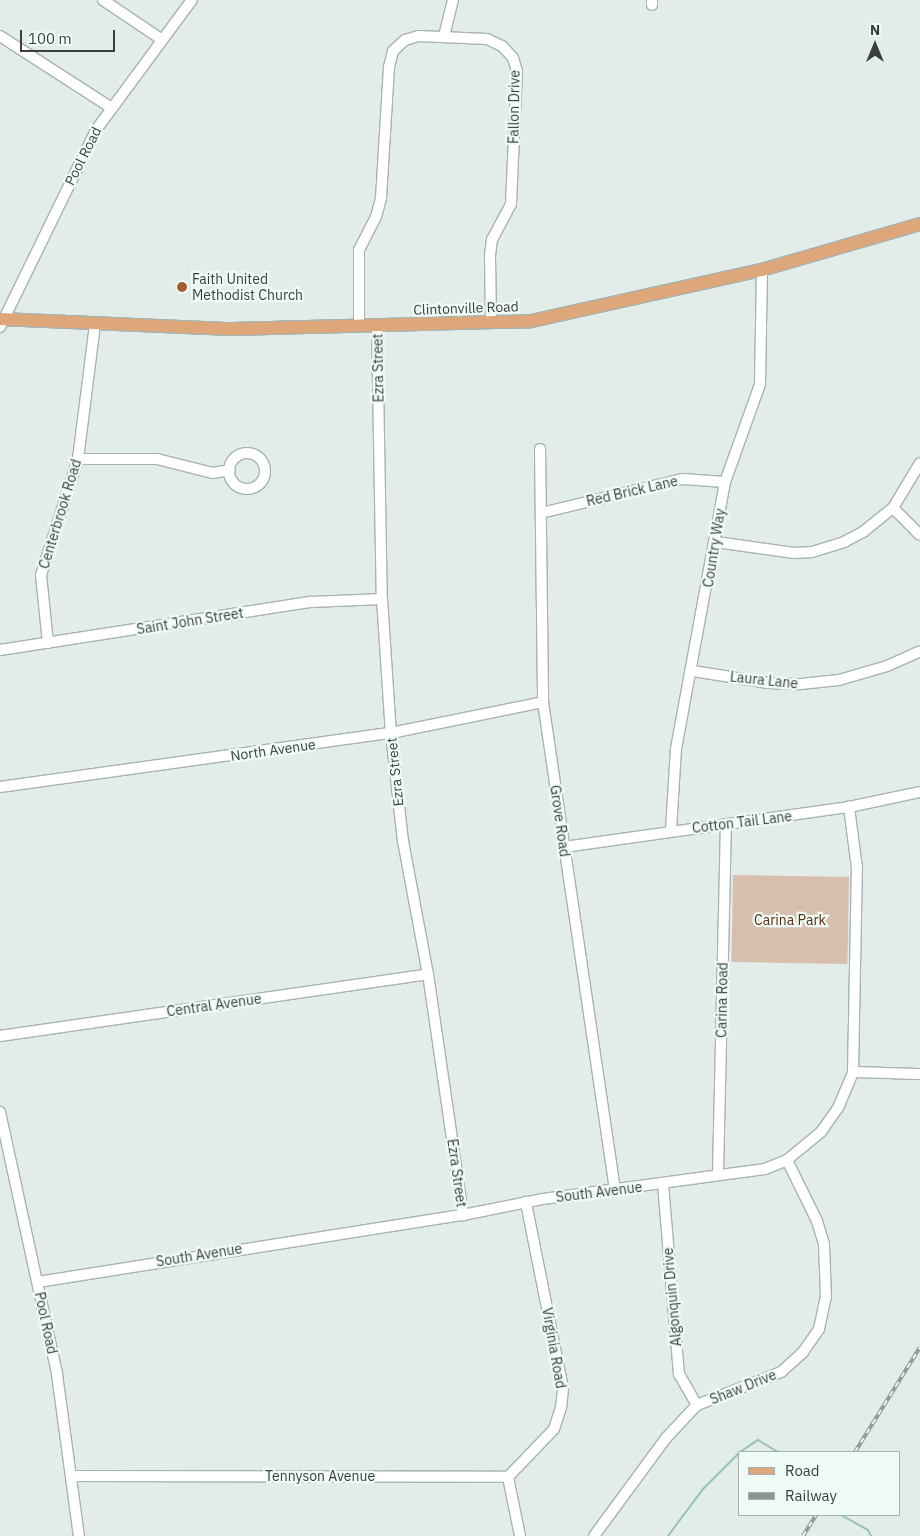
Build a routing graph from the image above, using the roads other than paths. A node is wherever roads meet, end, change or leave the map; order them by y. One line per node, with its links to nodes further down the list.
1 (104, 0): 6 (street)
2 (192, 0): 6 (street, Pool Road)
3 (453, 0): 5 (street)
4 (0, 36): 7 (street)
5 (444, 36): 11 (street, Fallon Drive); 14 (street, Fallon Drive)
6 (161, 39): 7 (street, Pool Road)
7 (110, 107): 10 (street, Pool Road)
8 (920, 224): 9 (main road, Clintonville Road)
9 (762, 269): 11 (main road, Clintonville Road); 19 (street, Country Way)
10 (1, 322): 12 (main road, Clintonville Road)
11 (491, 323): 13 (main road, Clintonville Road)
12 (95, 325): 14 (main road, Clintonville Road); 16 (street, Centerbrook Road)
13 (377, 325): 14 (main road, Clintonville Road); 24 (street, Ezra Street)
14 (359, 326)
15 (540, 449): 21 (street, Grove Road)
16 (78, 459): 18 (street); 25 (street, Centerbrook Road)
17 (920, 463): 20 (street)
18 (230, 470)
19 (725, 482): 21 (street, Red Brick Lane); 23 (street, Country Way)
20 (893, 508): 22 (street); 23 (street)
21 (541, 513): 29 (street, Grove Road)
22 (920, 535)
23 (716, 542): 28 (street, Country Way)
24 (382, 600): 25 (street, Saint John Street); 30 (street, Ezra Street)
25 (48, 643): 26 (street, Saint John Street)
26 (0, 650)
27 (920, 651): 28 (street, Laura Lane)
28 (693, 671): 35 (street, Country Way)
29 (543, 702): 30 (street, North Avenue); 36 (street, Grove Road)
30 (391, 733): 31 (street, North Avenue); 37 (street, Ezra Street)
31 (0, 787)
32 (920, 792): 33 (street, Cotton Tail Lane)
33 (849, 808): 34 (street, Cotton Tail Lane); 39 (street, South Avenue)
34 (726, 825): 35 (street, Cotton Tail Lane); 43 (street, Carina Road)
35 (671, 830): 36 (street, Cotton Tail Lane)
36 (564, 847): 45 (street, Grove Road)
37 (428, 974): 38 (street, Central Avenue); 47 (street, Ezra Street)
38 (0, 1036)
39 (853, 1072): 40 (street); 42 (street, South Avenue)
40 (920, 1074)
41 (0, 1112): 48 (street, Pool Road)
42 (787, 1160): 43 (street, South Avenue); 49 (street, Shaw Drive)
43 (718, 1174): 44 (street, South Avenue)
44 (663, 1184): 45 (street, South Avenue); 49 (street, Algonquin Drive)
45 (615, 1190): 46 (street, South Avenue)
46 (526, 1202): 47 (street, South Avenue); 51 (street, Virginia Road)
47 (463, 1215): 48 (street, South Avenue)
48 (38, 1282): 50 (street, Pool Road)
49 (698, 1405): 54 (street, Shaw Drive)
50 (72, 1476): 51 (street, Tennyson Avenue); 52 (street, Pool Road)
51 (508, 1477): 53 (street)
52 (79, 1536)
53 (520, 1536)
54 (594, 1536)

